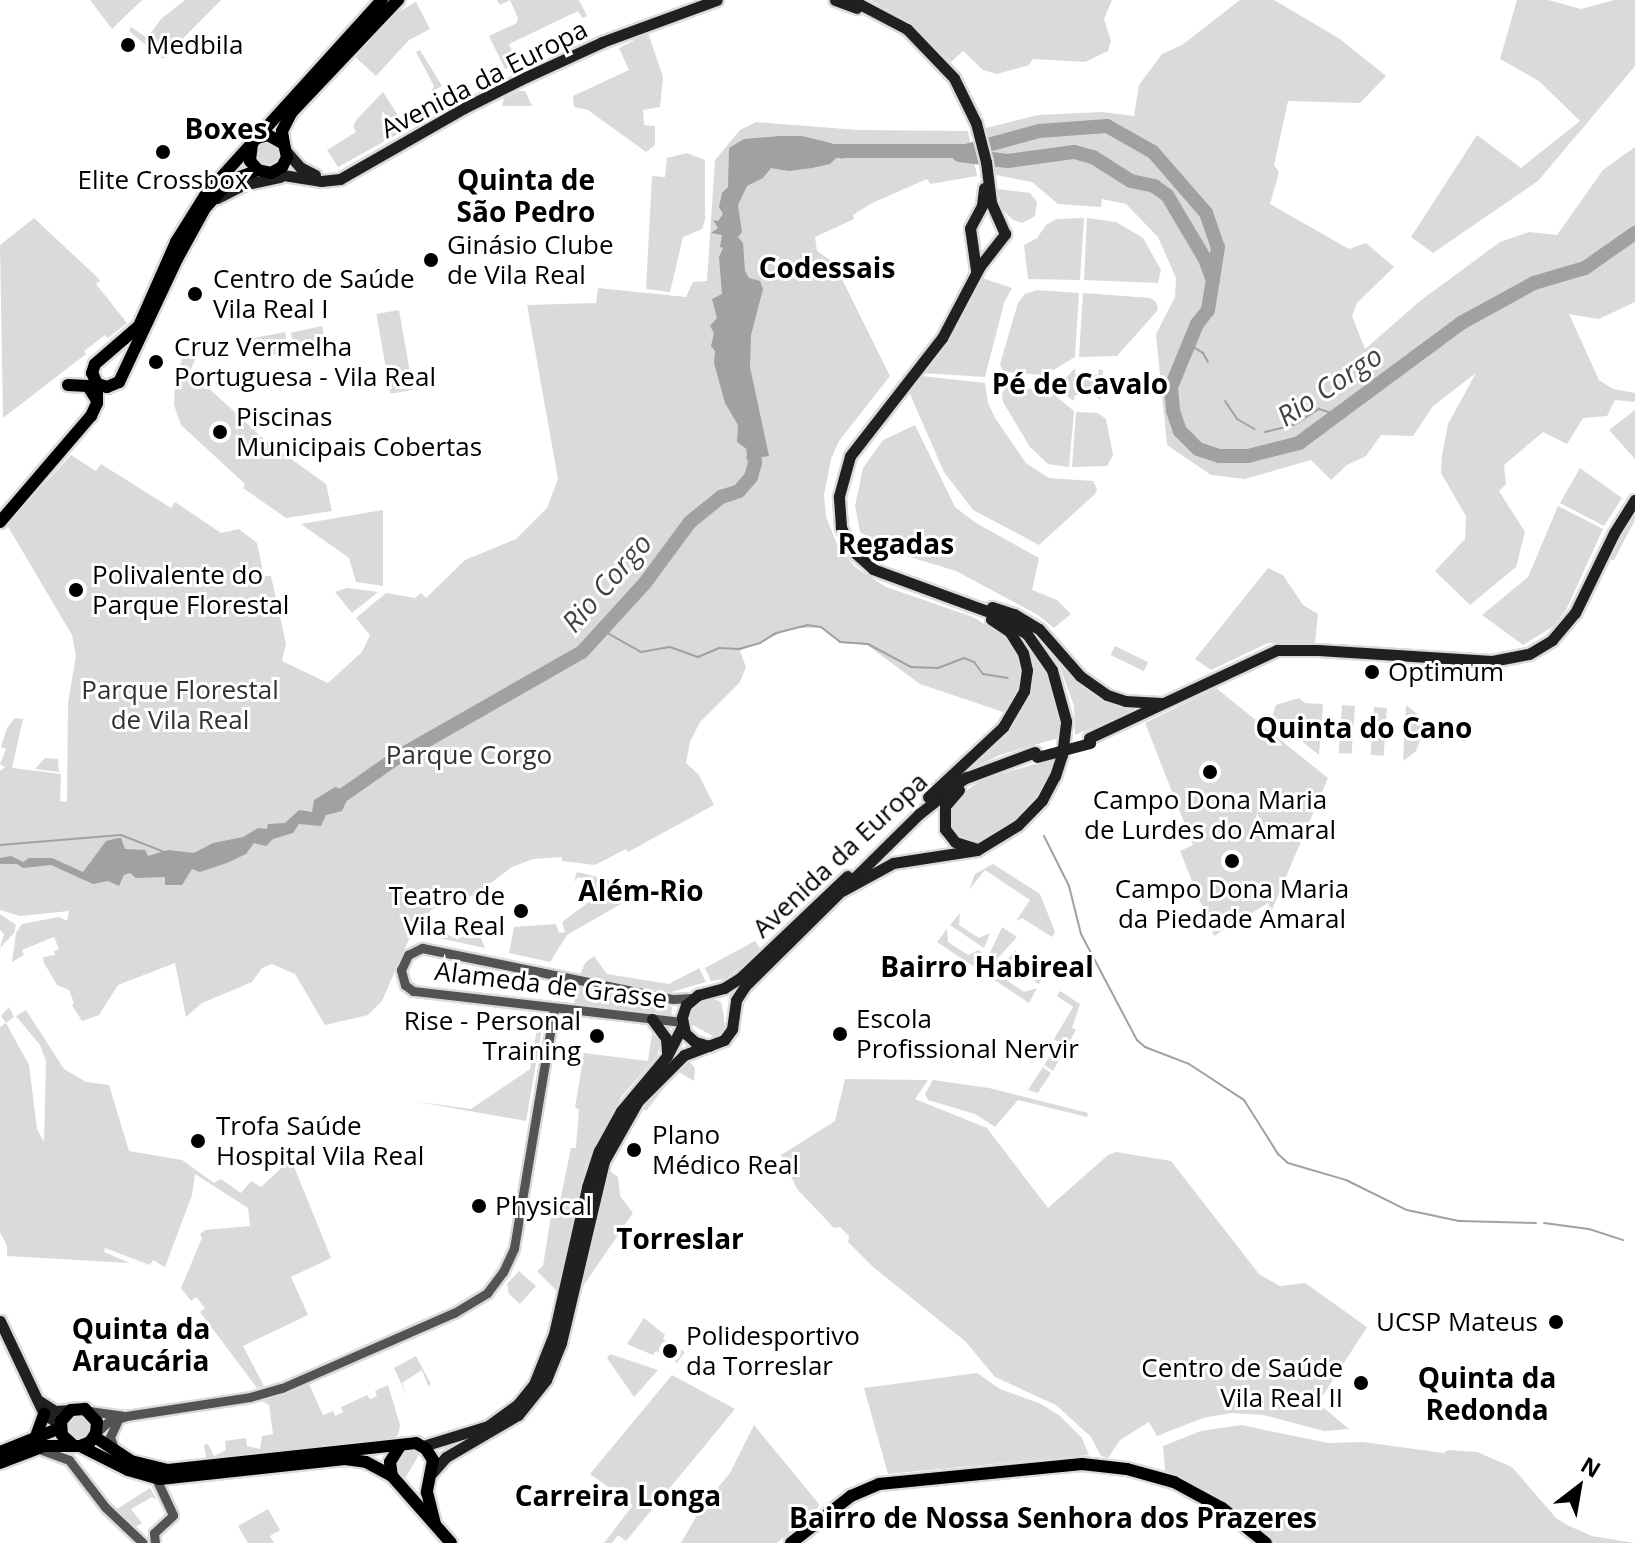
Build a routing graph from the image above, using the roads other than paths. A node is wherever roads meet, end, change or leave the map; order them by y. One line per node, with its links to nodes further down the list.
1 (382, 0): 8 (main road)
2 (398, 0): 9 (main road)
3 (699, 0): 9 (main road, Avenida da Europa)
4 (717, 0): 11 (main road, Avenida da Europa)
5 (835, 0): 7 (main road)
6 (852, 0): 7 (main road)
7 (940, 64): 12 (main road)
8 (254, 141): 9 (main road); 10 (main road); 19 (main road)
9 (285, 147): 10 (main road)
10 (265, 171): 11 (main road, Avenida da Europa); 13 (main road)
11 (293, 175): 13 (main road)
12 (987, 195): 14 (main road); 15 (main road)
13 (210, 202): 20 (main road)
14 (974, 219): 15 (main road); 16 (main road)
15 (1000, 219): 17 (main road)
16 (974, 243): 17 (main road); 18 (main road)
17 (997, 246): 18 (main road)
18 (975, 274): 28 (main road)
19 (100, 359): 20 (main road); 21 (main road)
20 (122, 373): 23 (main road)
21 (97, 384): 23 (main road); 24 (main road)
22 (68, 385): 24 (main road)
23 (114, 386): 25 (main road)
24 (97, 403): 25 (main road)
25 (91, 416): 27 (main road)
26 (1635, 500): 29 (main road)
27 (0, 522)
28 (952, 598): 29 (main road); 32 (main road); 33 (main road)
29 (1164, 703): 30 (main road, bridge)
30 (1036, 754): 31 (main road); 33 (main road)
31 (966, 777): 32 (main road, Avenida da Europa); 34 (main road, Avenida da Europa)
32 (922, 804): 35 (main road, Avenida da Europa)
33 (989, 844): 34 (main road)
34 (842, 891): 38 (main road, Avenida da Europa)
35 (705, 993): 36 (main road); 38 (main road)
36 (692, 998): 37 (street, Alameda de Grasse); 40 (main road)
37 (554, 1008): 39 (street, Alameda de Grasse); 50 (street)
38 (734, 1014): 41 (main road)
39 (652, 1019): 40 (street, Alameda de Grasse); 42 (main road)
40 (682, 1024): 41 (main road); 42 (main road)
41 (709, 1046): 43 (main road)
42 (667, 1056): 43 (main road)
43 (570, 1280): 45 (main road)
44 (0, 1321): 46 (main road)
45 (558, 1335): 56 (main road); 61 (main road)
46 (36, 1398): 47 (main road); 49 (main road)
47 (71, 1410): 48 (main road); 51 (main road)
48 (89, 1411): 50 (street); 52 (main road)
49 (44, 1414): 51 (main road); 53 (main road)
50 (122, 1417): 52 (street); 58 (street)
51 (60, 1426): 53 (main road); 54 (main road)
52 (96, 1435): 54 (main road); 58 (main road)
53 (33, 1444): 54 (main road); 57 (main road); 59 (main road); 65 (street)
54 (76, 1445): 62 (main road)
55 (400, 1446): 56 (main road); 58 (main road); 60 (main road)
56 (423, 1446): 61 (main road)
57 (0, 1452)
58 (118, 1455)
59 (0, 1463)
60 (392, 1476): 62 (main road); 63 (main road)
61 (430, 1477): 63 (main road); 64 (main road)
62 (156, 1479): 66 (street)
63 (402, 1487): 64 (main road)
64 (435, 1523): 67 (main road)
65 (143, 1543)
66 (155, 1543)
67 (451, 1543)
68 (791, 1543): 69 (main road)
69 (1266, 1543)

